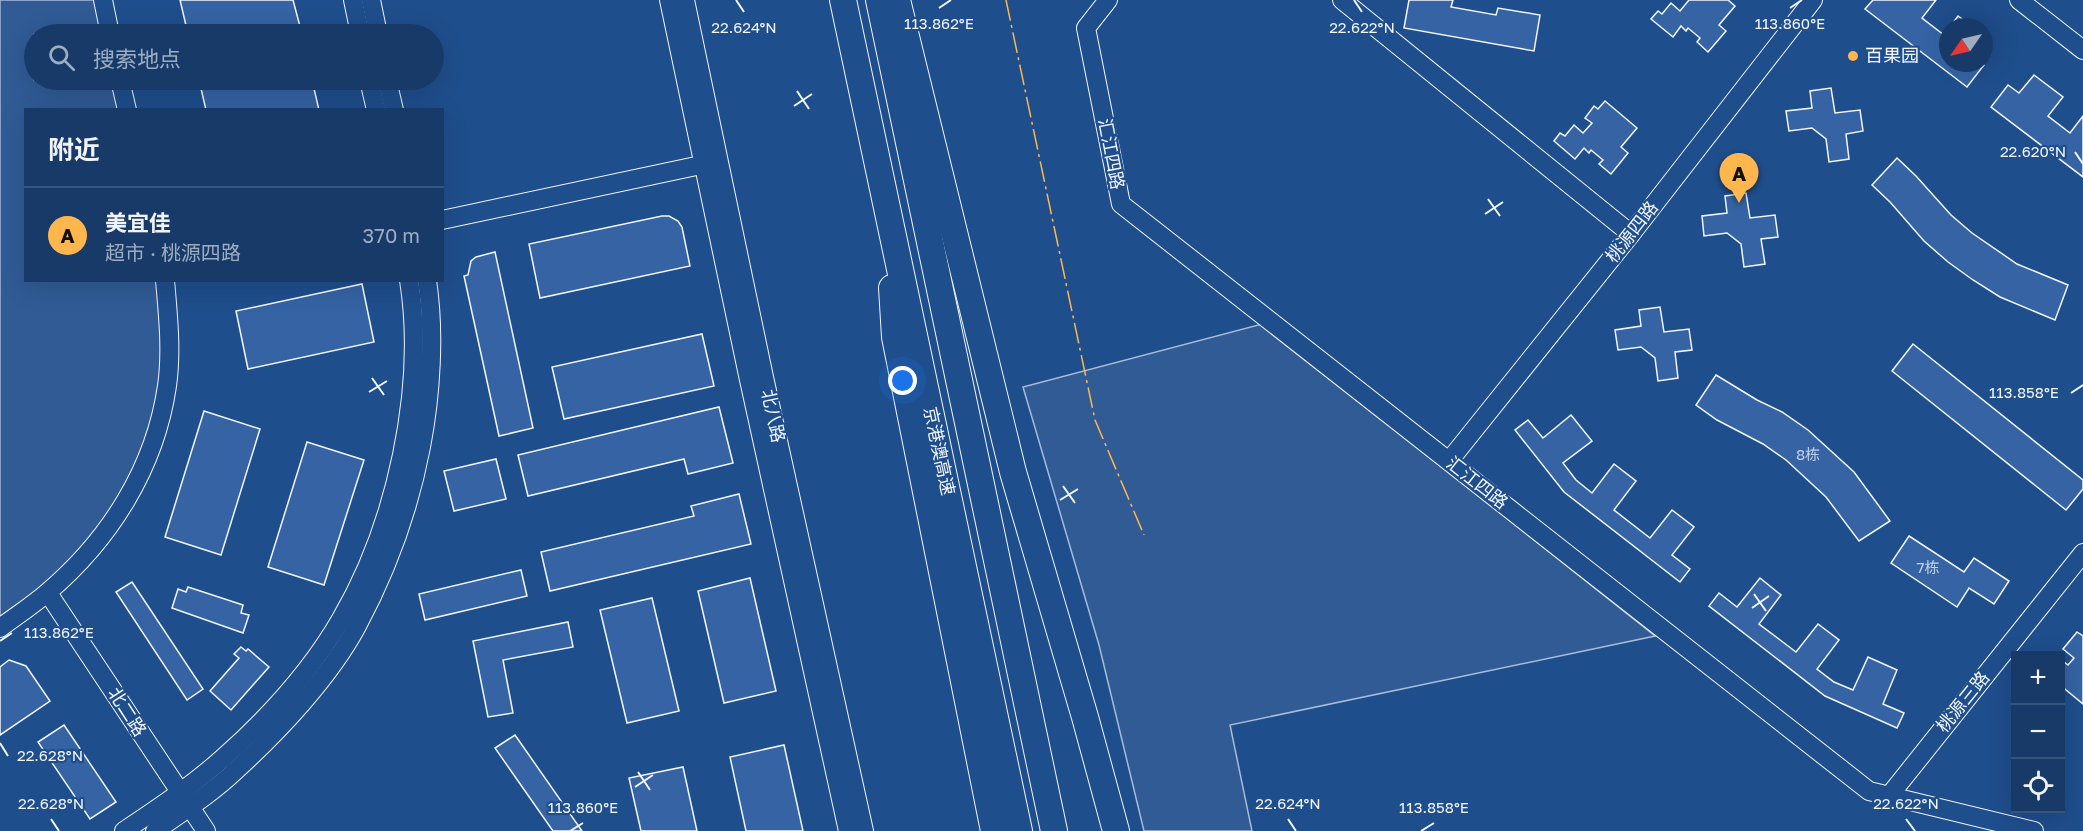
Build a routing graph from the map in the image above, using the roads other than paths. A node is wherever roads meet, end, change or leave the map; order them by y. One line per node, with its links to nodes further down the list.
1 (103, 0): 13 (street)
2 (353, 0): 14 (street)
3 (371, 0): 15 (street)
4 (669, 0): 23 (street, 北八路)
5 (685, 0): 23 (street, 北八路)
6 (843, 0): 24 (highway, 京港澳高速)
7 (879, 0): 43 (highway, 京港澳高速)
8 (897, 0): 44 (highway)
9 (1108, 0): 30 (street, 汇江四路)
10 (1342, 0): 26 (street)
11 (1813, 0): 26 (street, 桃源四路)
12 (2019, 0): 16 (street)
13 (108, 24)
14 (358, 24)
15 (376, 24)
16 (2083, 50)
17 (122, 90): 20 (street)
18 (371, 90): 21 (street)
19 (389, 90): 22 (street)
20 (127, 108)
21 (376, 108)
22 (393, 108)
23 (712, 162): 25 (street); 39 (street, 北八路); 40 (street, 北八路)
24 (888, 204): 41 (highway); 42 (highway, 京港澳高速)
25 (444, 220)
26 (1631, 234): 30 (street, 桃源四路)
27 (165, 282): 32 (street)
28 (409, 282): 35 (street)
29 (427, 282): 35 (street)
30 (1449, 461): 34 (street, 汇江四路)
31 (2083, 553): 34 (street, 桃源三路)
32 (48, 593): 33 (street); 35 (street, 北二路)
33 (0, 628)
34 (1889, 796): 45 (street, 汇江四路)
35 (185, 800): 36 (street); 37 (street); 38 (street, 北二路)
36 (124, 831)
37 (155, 831)
38 (206, 831)
39 (848, 831)
40 (864, 831)
41 (994, 831)
42 (1018, 831)
43 (1054, 831)
44 (1116, 831)
45 (2034, 831)

